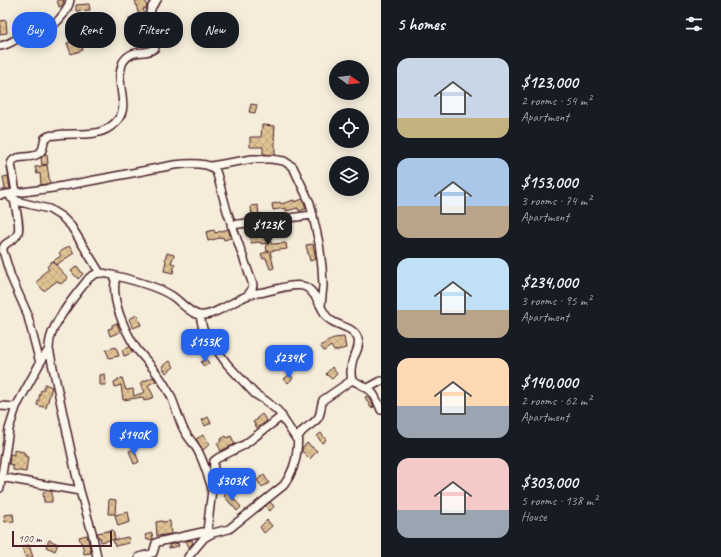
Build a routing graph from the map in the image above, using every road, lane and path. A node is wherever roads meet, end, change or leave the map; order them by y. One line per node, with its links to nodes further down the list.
1 (70, 0): 3 (street)
2 (157, 0): 5 (street)
3 (0, 46)
4 (210, 166): 5 (street); 6 (street); 7 (street)
5 (10, 195): 8 (street); 16 (street)
6 (313, 215): 7 (street); 13 (street)
7 (231, 225): 10 (street)
8 (100, 273): 9 (street); 15 (street)
9 (116, 276): 14 (street); 26 (street)
10 (253, 285): 11 (street); 12 (street)
11 (264, 292): 12 (street); 13 (street)
12 (248, 295): 14 (street)
13 (321, 305): 17 (street)
14 (200, 316): 23 (street)
15 (49, 349): 16 (street); 28 (street)
16 (40, 363): 21 (street)
17 (352, 380): 19 (street); 24 (street)
18 (381, 381): 19 (street)
19 (368, 388): 22 (street)
20 (0, 406): 21 (street)
21 (16, 408): 25 (street)
22 (381, 410)
23 (282, 416): 24 (street); 26 (street)
24 (299, 437): 29 (street)
25 (1, 477): 27 (street); 28 (street)
26 (211, 485): 29 (street)
27 (0, 488)
28 (80, 491): 30 (street)
29 (208, 534): 31 (street); 32 (street)
30 (97, 557)
31 (139, 557)
32 (188, 557)

